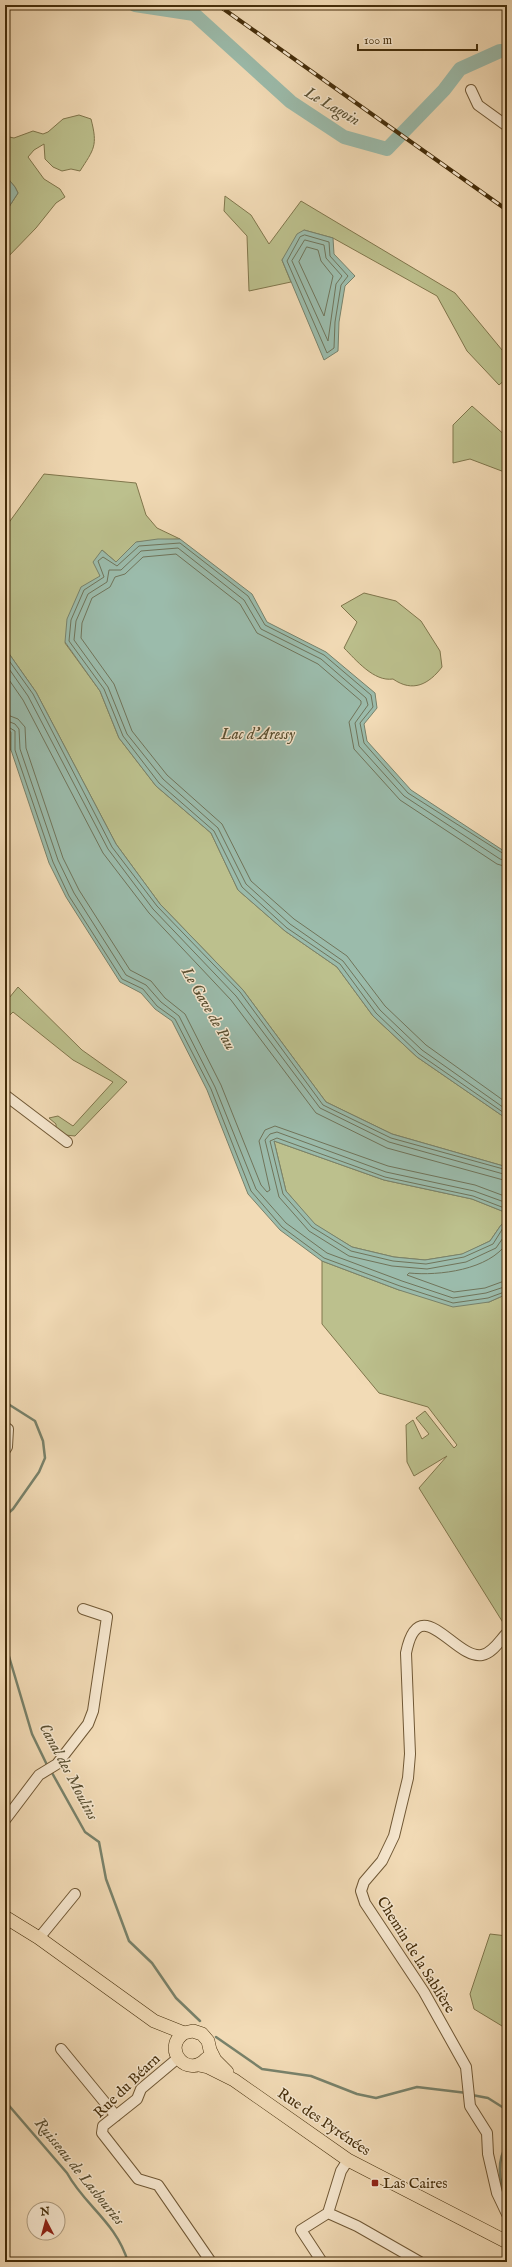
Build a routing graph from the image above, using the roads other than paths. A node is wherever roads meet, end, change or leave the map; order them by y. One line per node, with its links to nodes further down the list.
1 (471, 90): 2 (street)
2 (507, 126)
3 (5, 1095): 4 (street)
4 (67, 1142)
5 (8, 1429): 6 (street)
6 (5, 1450)
7 (83, 1609): 9 (street)
8 (507, 1633): 23 (street, Chemin de la Sablière)
9 (5, 1820)
10 (75, 1894): 12 (street)
11 (5, 1917): 12 (main road, Rue des Pyrénées)
12 (39, 1938): 13 (main road, Rue des Pyrénées)
13 (154, 2021): 14 (main road, Rue des Pyrénées); 17 (main road, Rue des Pyrénées)
14 (184, 2033): 16 (main road, Rue des Pyrénées); 17 (main road)
15 (61, 2049): 20 (street)
16 (210, 2050): 18 (main road); 19 (main road, Rue des Pyrénées)
17 (176, 2053): 18 (main road); 20 (street, Rue du Béarn)
18 (199, 2065): 19 (main road, Rue des Pyrénées)
19 (234, 2080): 21 (main road, Rue des Pyrénées)
20 (116, 2116): 25 (street, Rue du Béarn)
21 (348, 2160): 22 (street); 24 (main road, Rue des Pyrénées)
22 (328, 2213): 26 (street); 27 (street)
23 (507, 2214)
24 (507, 2242)
25 (211, 2262)
26 (322, 2262)
27 (420, 2262)

